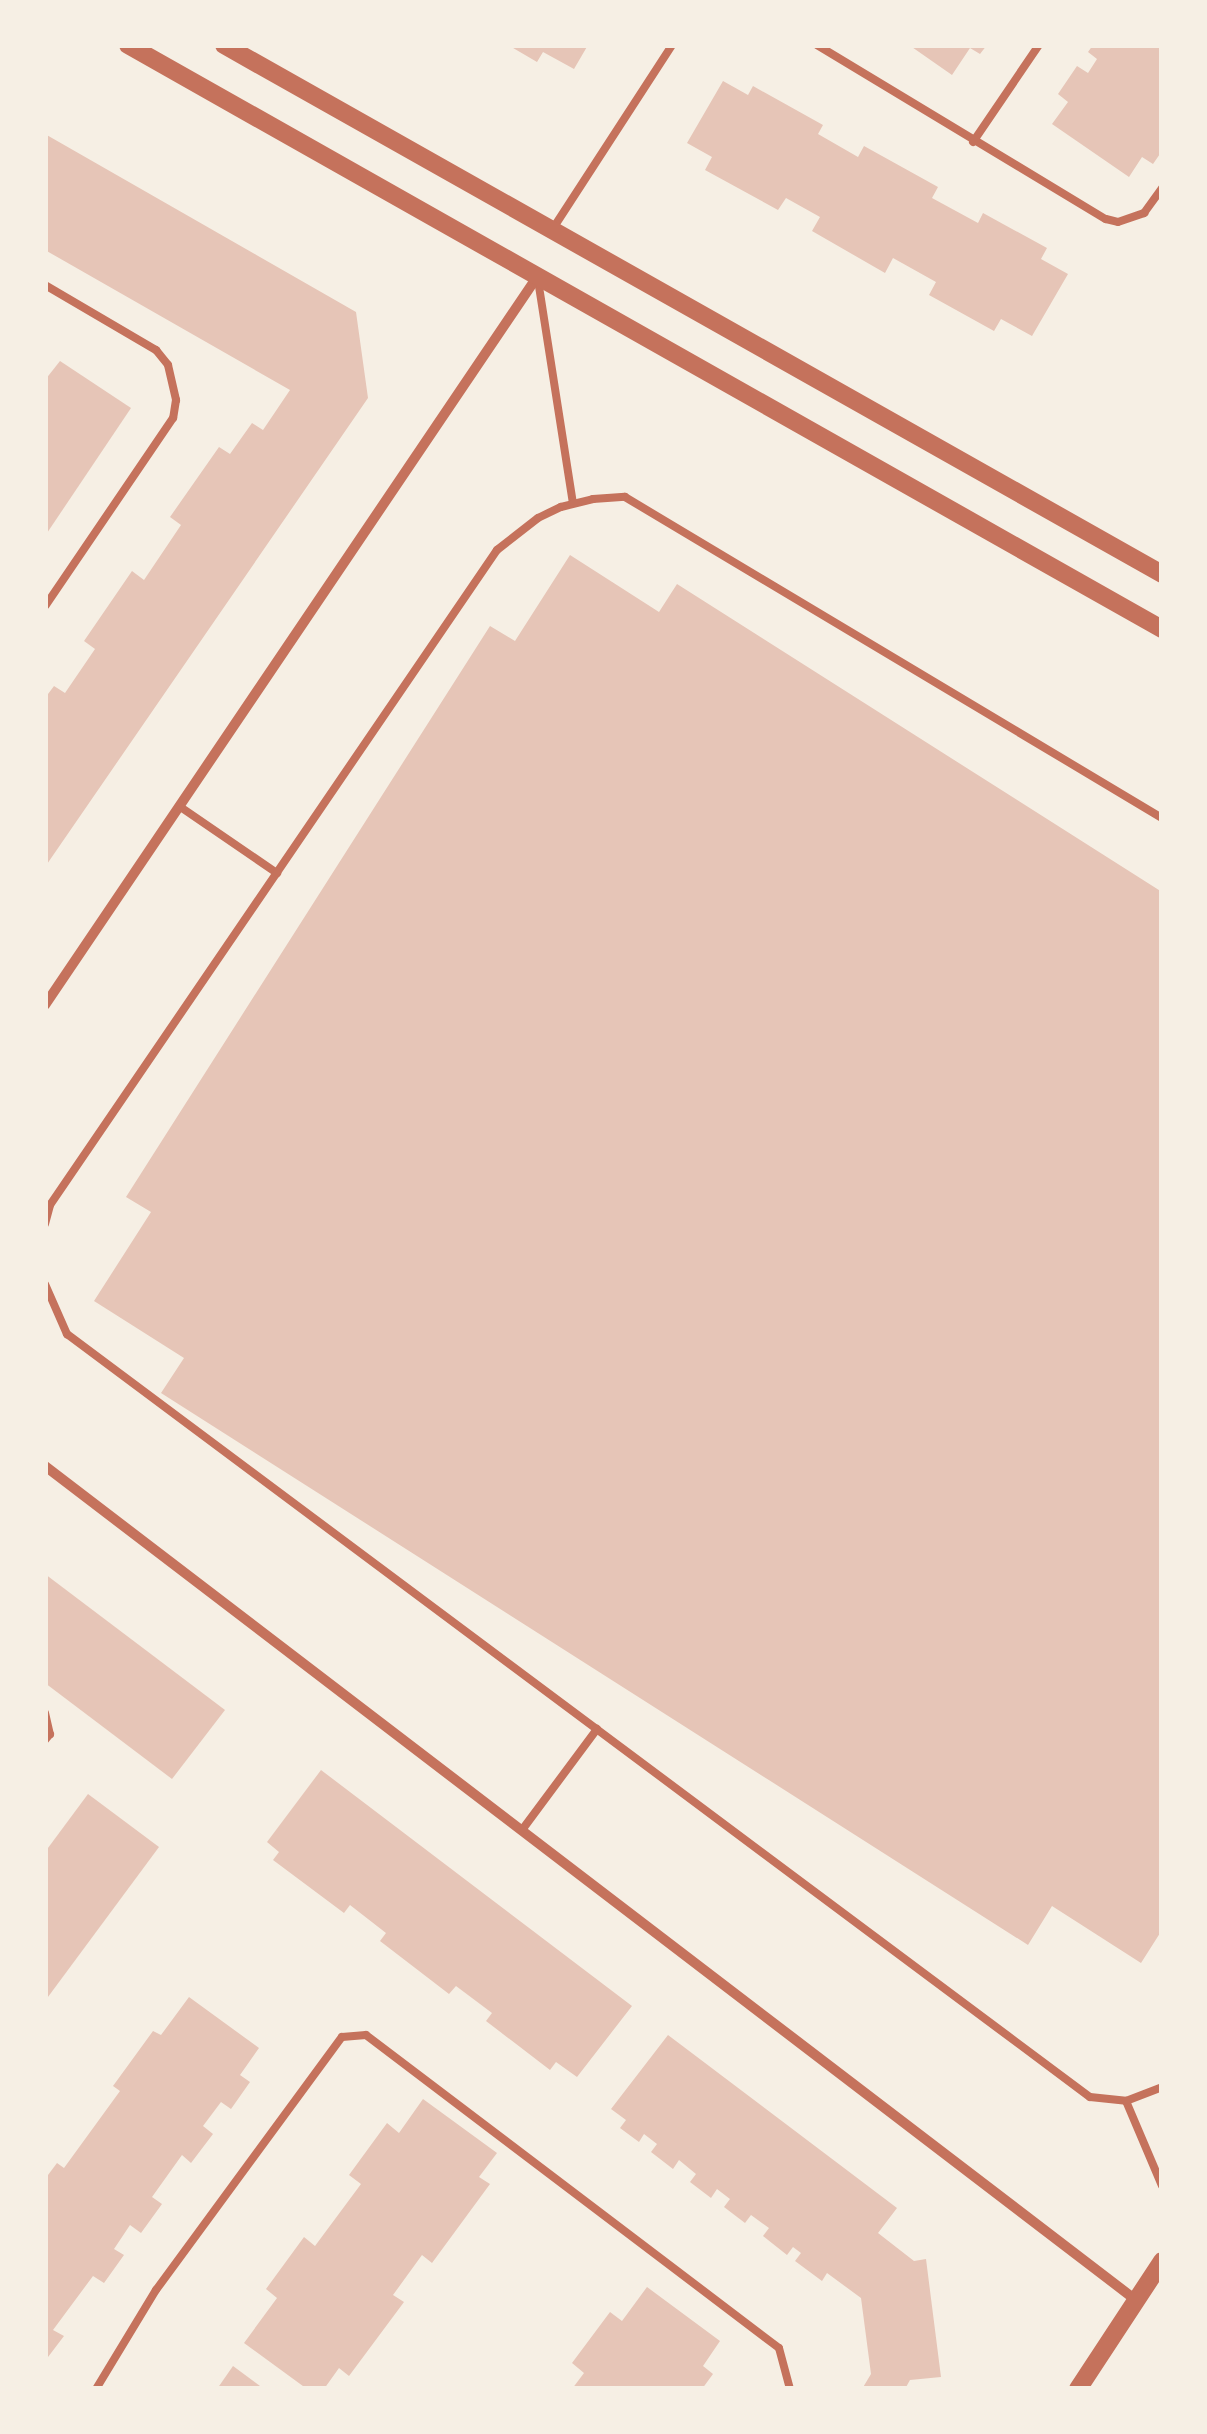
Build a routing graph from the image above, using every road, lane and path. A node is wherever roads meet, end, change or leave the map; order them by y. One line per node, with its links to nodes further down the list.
1 (128, 45): 9 (street)
2 (224, 45): 8 (street)
3 (672, 45): 8 (lane)
4 (818, 45): 6 (lane)
5 (1039, 45): 6 (lane)
6 (973, 142): 7 (lane)
7 (1162, 188)
8 (552, 230): 12 (street)
9 (537, 277): 11 (lane); 14 (street); 15 (street)
10 (45, 284): 13 (lane)
11 (573, 503): 16 (lane); 17 (lane)
12 (1162, 574)
13 (45, 606)
14 (1162, 630)
15 (180, 806): 17 (lane); 18 (street)
16 (1162, 818)
17 (277, 873): 19 (lane)
18 (45, 1005)
19 (45, 1224)
20 (45, 1284): 23 (lane)
21 (45, 1466): 25 (street)
22 (45, 1713): 24 (lane)
23 (597, 1729): 25 (lane); 27 (lane)
24 (45, 1740)
25 (522, 1830): 30 (street)
26 (1162, 2086): 27 (lane)
27 (1126, 2101): 28 (lane)
28 (1162, 2186)
29 (1162, 2261): 30 (street)
30 (1136, 2300): 33 (street)
31 (96, 2389): 32 (lane)
32 (790, 2389)
33 (1078, 2389)

